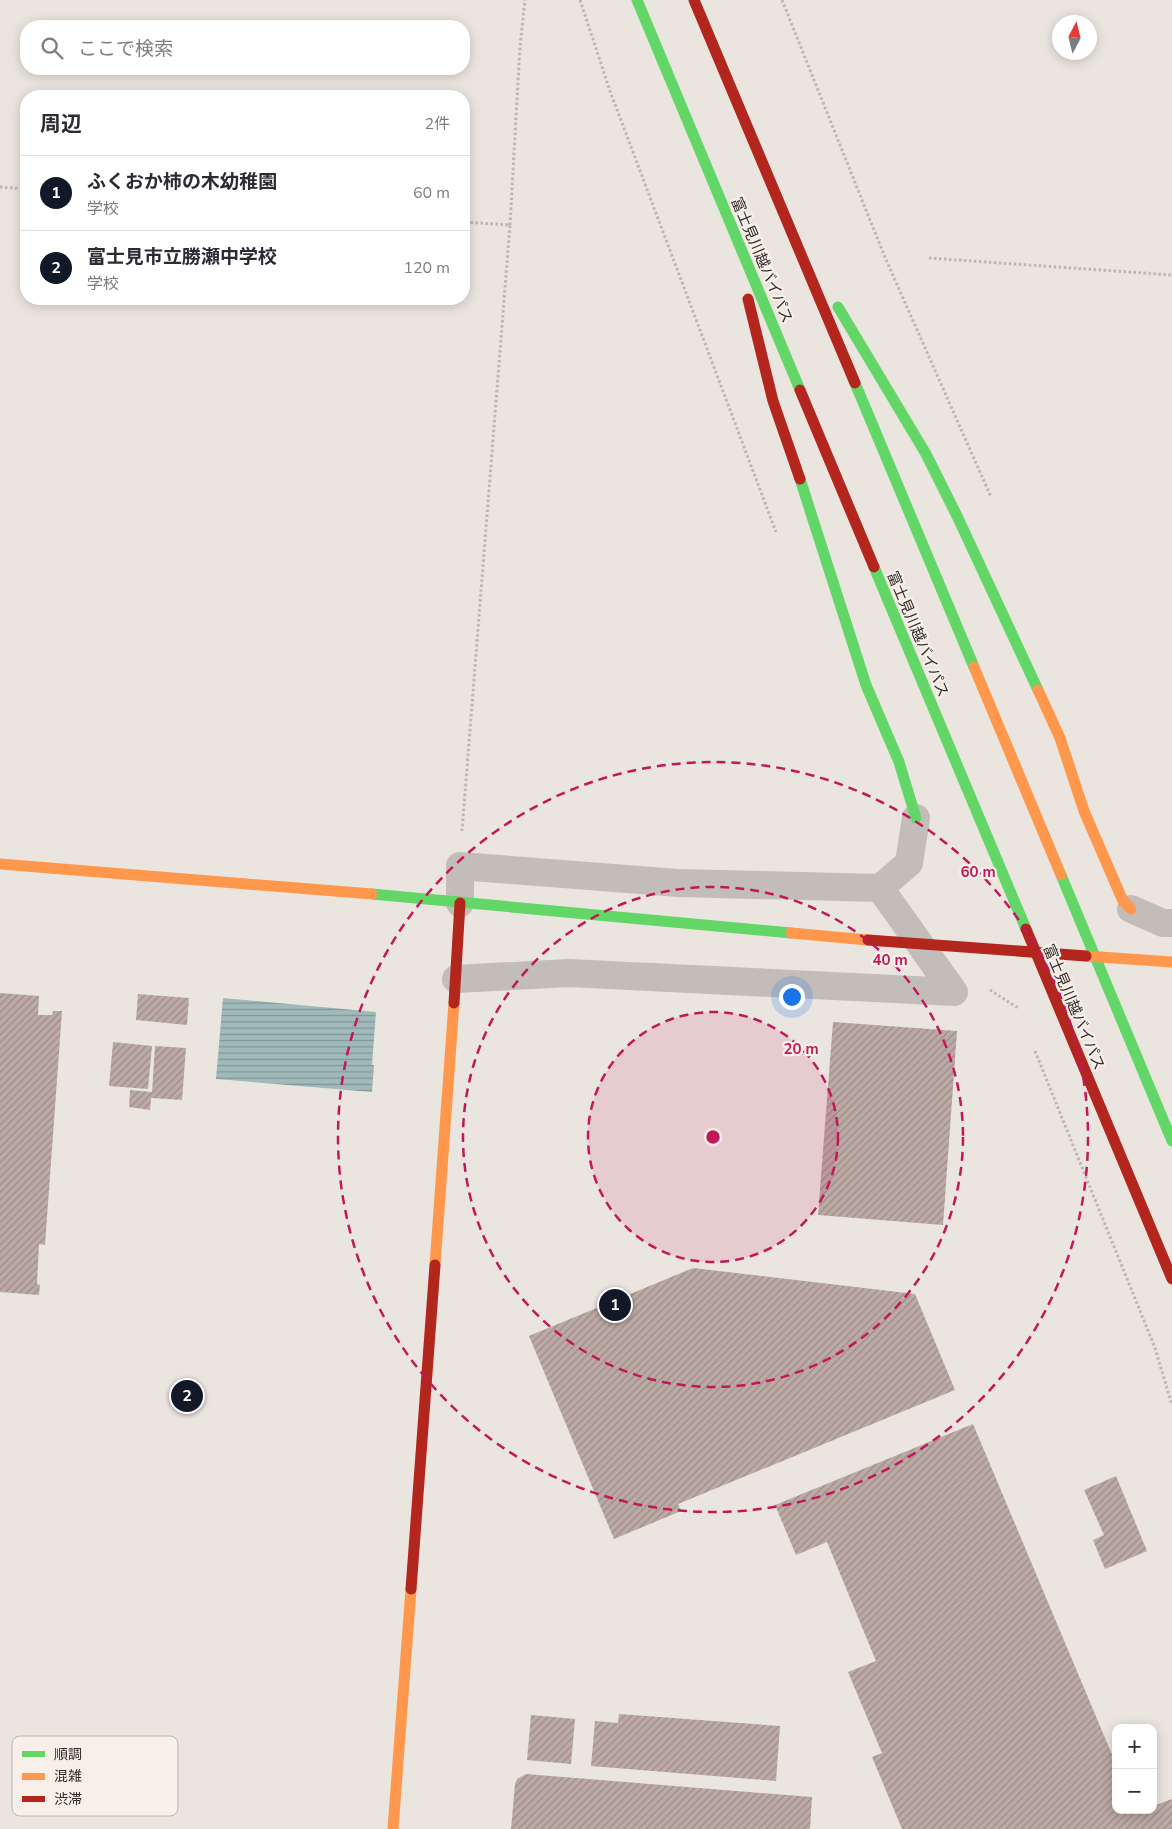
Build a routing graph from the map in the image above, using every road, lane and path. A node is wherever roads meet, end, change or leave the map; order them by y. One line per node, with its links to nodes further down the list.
1 (525, 0): 9 (path)
2 (636, 0): 6 (main road, 富士見川越バイパス)
3 (694, 0): 8 (main road)
4 (0, 187): 5 (path)
5 (20, 189)
6 (728, 218): 12 (main road); 22 (main road, 富士見川越バイパス)
7 (470, 222): 9 (path)
8 (787, 222): 17 (main road); 21 (main road)
9 (510, 225): 14 (path)
10 (929, 258): 11 (path)
11 (1172, 275)
12 (916, 818): 15 (street)
13 (0, 864): 16 (main road)
14 (460, 866): 15 (street); 16 (street)
15 (880, 888): 20 (street)
16 (460, 903): 19 (main road, bridge); 20 (main road)
17 (1130, 909): 18 (street)
18 (1172, 924)
19 (1172, 962)
20 (456, 979): 23 (main road)
21 (1172, 1141)
22 (1172, 1279)
23 (393, 1829)

